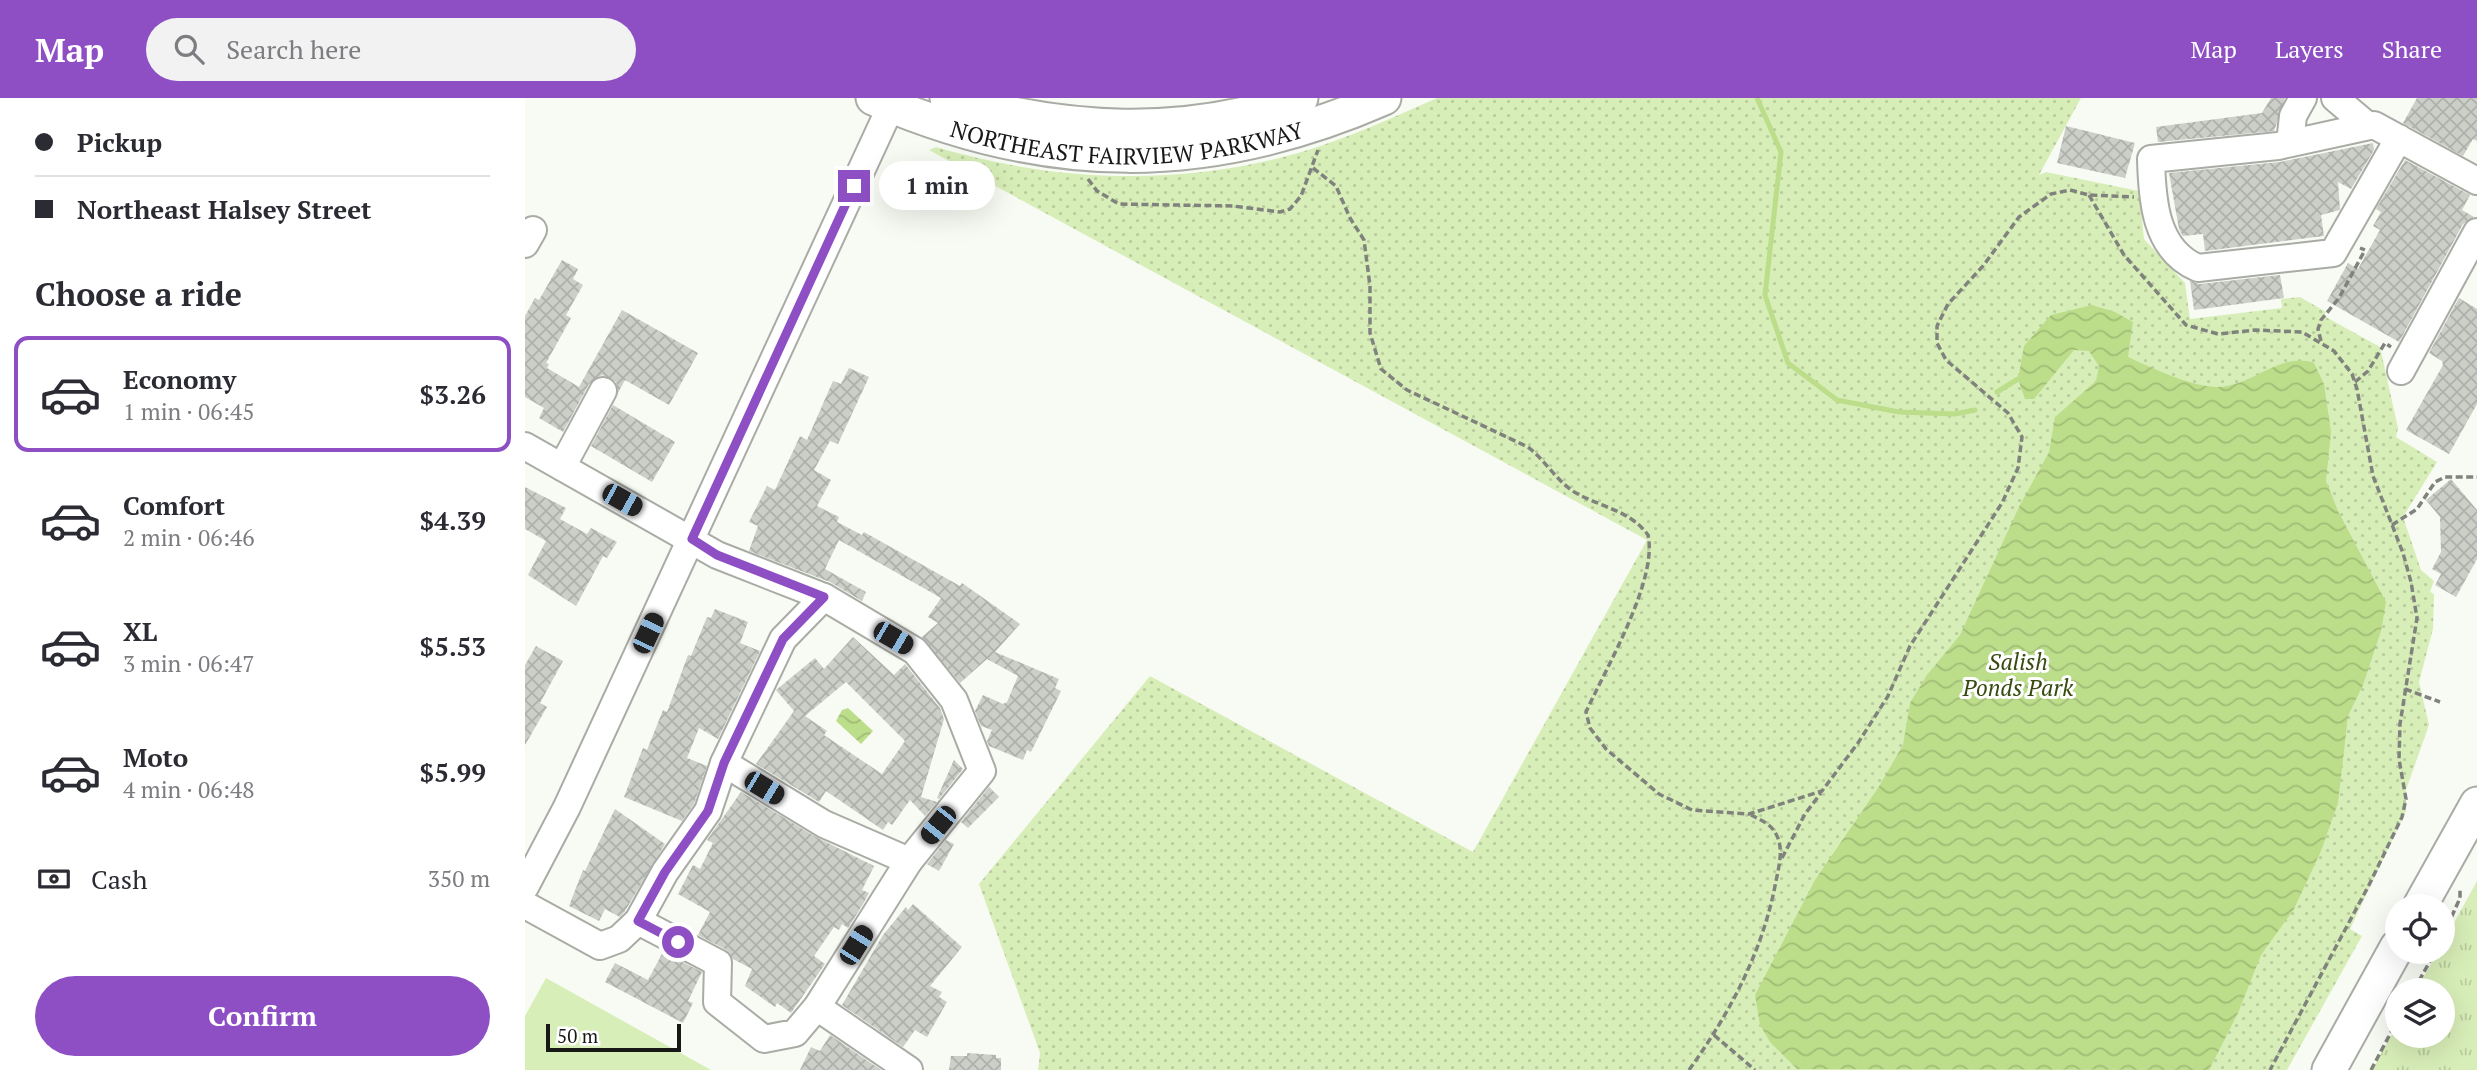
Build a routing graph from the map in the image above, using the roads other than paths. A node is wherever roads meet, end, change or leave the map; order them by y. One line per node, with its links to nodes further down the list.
1 (947, 98): 2 (main road, NORTHEAST FAIRVIEW PARKWAY)
2 (1301, 98)
3 (1384, 98): 6 (main road, NORTHEAST FAIRVIEW PARKWAY)
4 (2304, 98): 9 (street)
5 (2335, 98): 7 (street)
6 (886, 101): 16 (street)
7 (2368, 126): 8 (street); 9 (street)
8 (2399, 138): 9 (street); 10 (street)
9 (2290, 143)
10 (2477, 181)
11 (2477, 232): 12 (street)
12 (2401, 370)
13 (603, 391): 15 (street)
14 (525, 446): 15 (street)
15 (562, 467): 16 (street)
16 (692, 539): 17 (street); 21 (street)
17 (824, 597): 18 (street); 20 (street)
18 (724, 763): 20 (street); 24 (street)
19 (2477, 804): 22 (main road)
20 (909, 861): 26 (street)
21 (525, 887)
22 (2427, 894)
23 (525, 905): 24 (street)
24 (638, 921): 26 (street)
25 (2388, 964): 28 (main road)
26 (817, 1007): 27 (street)
27 (909, 1070)
28 (2329, 1070)

